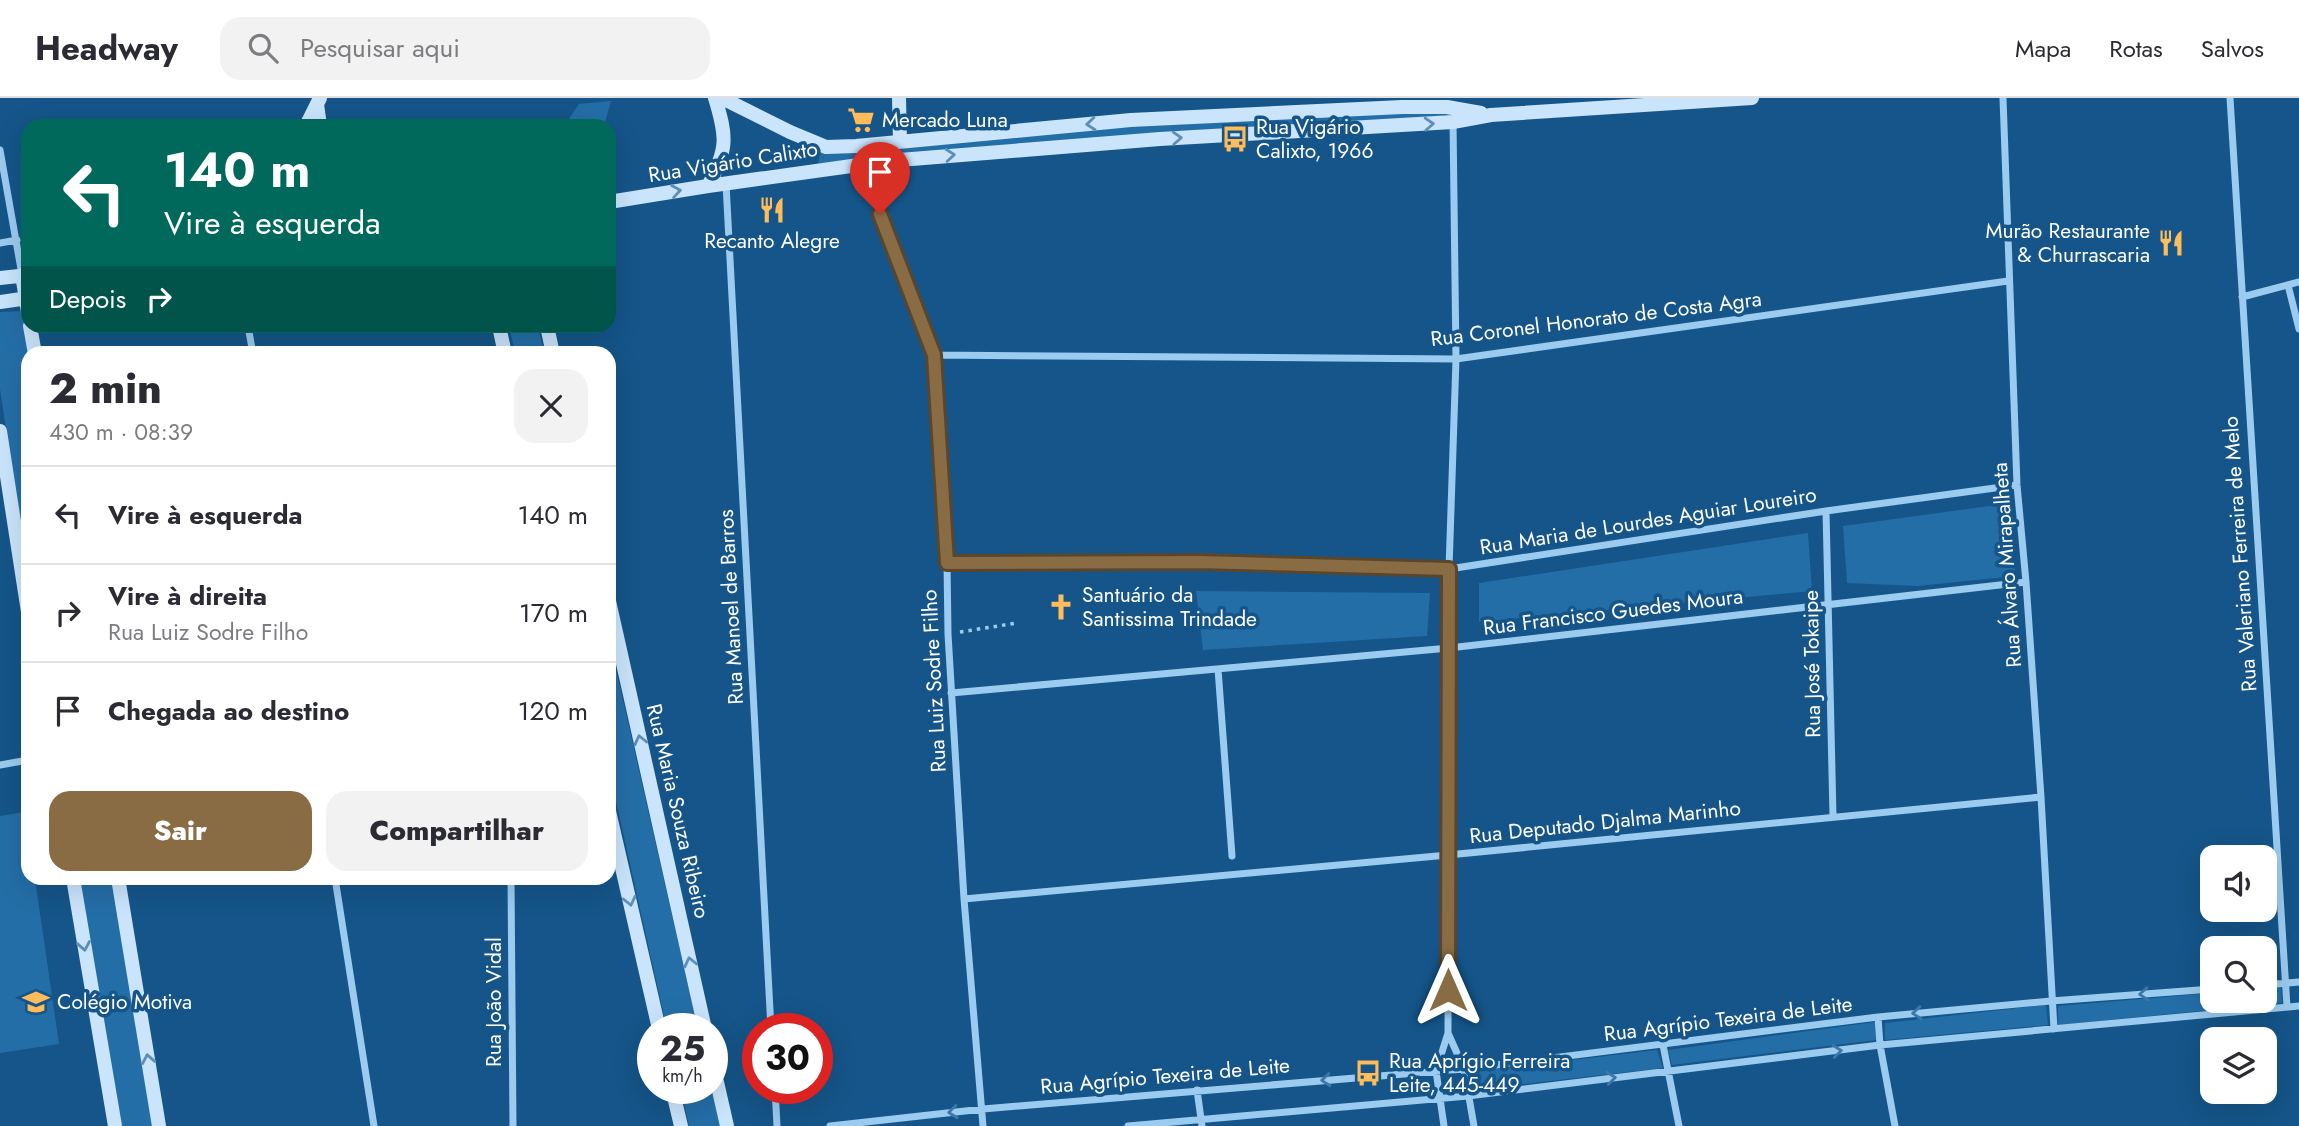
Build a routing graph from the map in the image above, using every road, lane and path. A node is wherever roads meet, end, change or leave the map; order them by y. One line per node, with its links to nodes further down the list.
1 (715, 98): 18 (main road)
2 (722, 98): 9 (main road, Rua Vigário Calixto)
3 (899, 98): 14 (main road)
4 (1752, 98): 10 (main road, Rua Vigário Calixto)
5 (2003, 98): 25 (street, Rua Álvaro Mirapalheta)
6 (2230, 98): 28 (street, Rua Valeriano Ferreira de Melo)
7 (318, 101): 11 (main road); 12 (main road)
8 (1402, 103): 10 (main road, Rua Vigário Calixto); 13 (street); 14 (main road, Rua Vigário Calixto, one-way to 14)
9 (745, 104): 14 (main road, Rua Vigário Calixto)
10 (1453, 115): 13 (main road, Rua Vigário Calixto, one-way to 10); 33 (street)
11 (309, 119)
12 (319, 119)
13 (1402, 125): 16 (main road, Rua Vigário Calixto, one-way to 13)
14 (900, 142)
15 (0, 150): 20 (street)
16 (863, 163): 17 (main road, Rua Vigário Calixto); 32 (street, Rua Luiz Sodre Filho)
17 (726, 183): 18 (main road, Rua Vigário Calixto); 69 (street, Rua Manoel de Barros)
18 (708, 186): 19 (main road, Rua Vigário Calixto, one-way to 18)
19 (616, 201)
20 (17, 240): 21 (street); 22 (street)
21 (0, 243)
22 (21, 258)
23 (21, 275): 24 (main road)
24 (0, 278)
25 (2008, 281): 33 (street, Rua Coronel Honorato de Costa Agra); 35 (street, Rua Álvaro Mirapalheta)
26 (2299, 282): 27 (street)
27 (2288, 285): 28 (street); 31 (street)
28 (2242, 297): 61 (street, Rua Valeriano Ferreira de Melo)
29 (0, 302): 30 (main road)
30 (21, 302)
31 (2299, 329)
32 (934, 355): 33 (street, Rua Coronel Honorato de Costa Agra); 37 (street, Rua Luiz Sodre Filho)
33 (1456, 359): 39 (street)
34 (0, 431): 38 (main road)
35 (2017, 485): 36 (street, Rua Maria de Lourdes Aguiar Loureiro); 40 (street, Rua Álvaro Mirapalheta)
36 (1826, 511): 39 (street, Rua Maria de Lourdes Aguiar Loureiro); 41 (street, Rua José Tokaipe)
37 (947, 563): 39 (street, Rua Maria de Lourdes Aguiar Loureiro); 44 (street, Rua Luiz Sodre Filho)
38 (21, 567)
39 (1449, 569): 45 (street)
40 (2026, 582): 41 (street, Rua Francisco Guedes Moura); 50 (street, Rua Álvaro Mirapalheta)
41 (1828, 605): 45 (street, Rua Francisco Guedes Moura); 51 (street, Rua José Tokaipe)
42 (1017, 623): 44 (path)
43 (616, 632): 68 (main road, Rua Maria Souza Ribeiro, one-way to 43)
44 (948, 634): 47 (street, Rua Luiz Sodre Filho)
45 (1449, 649): 46 (street, Rua Francisco Guedes Moura); 53 (street)
46 (1218, 669): 47 (street, Rua Francisco Guedes Moura); 54 (street)
47 (951, 693): 59 (street, Rua Luiz Sodre Filho)
48 (21, 761): 49 (street)
49 (0, 765)
50 (2041, 797): 51 (street, Rua Deputado Djalma Marinho); 64 (street, Rua Álvaro Mirapalheta)
51 (1833, 816): 53 (street, Rua Deputado Djalma Marinho)
52 (616, 842): 67 (main road, one-way to 67)
53 (1448, 855): 59 (street, Rua Deputado Djalma Marinho); 72 (street)
54 (1232, 856)
55 (74, 885): 86 (main road, one-way to 86)
56 (119, 885): 87 (main road, one-way to 56)
57 (336, 885): 88 (street)
58 (511, 885): 89 (street, Rua João Vidal)
59 (964, 899): 84 (street, Rua Luiz Sodre Filho)
60 (2299, 982): 61 (street)
61 (2284, 983): 62 (street); 66 (street, Rua Valeriano Ferreira de Melo)
62 (2277, 984)
63 (2200, 990): 64 (street, Rua Agrípio Texeira de Leite, one-way to 64)
64 (2051, 1001): 70 (street, Rua Agrípio Texeira de Leite, one-way to 70); 71 (street, Rua Álvaro Mirapalheta)
65 (2299, 1006): 66 (street)
66 (2287, 1007): 71 (street)
67 (655, 1013)
68 (701, 1013)
69 (770, 1013)
70 (1878, 1017): 73 (street, Rua Agrípio Texeira de Leite); 74 (street)
71 (2054, 1029): 74 (street)
72 (1448, 1033): 75 (street); 76 (street)
73 (1663, 1045): 75 (street, Rua Agrípio Texeira de Leite); 77 (street)
74 (1880, 1045): 77 (street, one-way to 74); 99 (street)
75 (1464, 1069): 76 (street, Rua Agrípio Texeira de Leite); 79 (street)
76 (1436, 1071): 78 (street, Rua Agrípio Texeira de Leite, one-way to 78); 80 (street)
77 (1668, 1071): 79 (street, one-way to 77); 98 (street)
78 (1197, 1090): 84 (street, Rua Agrípio Texeira de Leite); 85 (street)
79 (1468, 1096): 80 (street); 97 (street)
80 (1438, 1098): 85 (street); 96 (street)
81 (676, 1104): 90 (main road)
82 (722, 1104): 91 (main road)
83 (776, 1104): 92 (street)
84 (983, 1109): 93 (street, Rua Agrípio Texeira de Leite, one-way to 93); 94 (street, Rua Luiz Sodre Filho)
85 (1202, 1123): 95 (street)
86 (114, 1126)
87 (159, 1126)
88 (374, 1126)
89 (513, 1126)
90 (681, 1126)
91 (727, 1126)
92 (777, 1126)
93 (830, 1126)
94 (984, 1126)
95 (1128, 1126)
96 (1444, 1126)
97 (1474, 1126)
98 (1679, 1126)
99 (1895, 1126)

